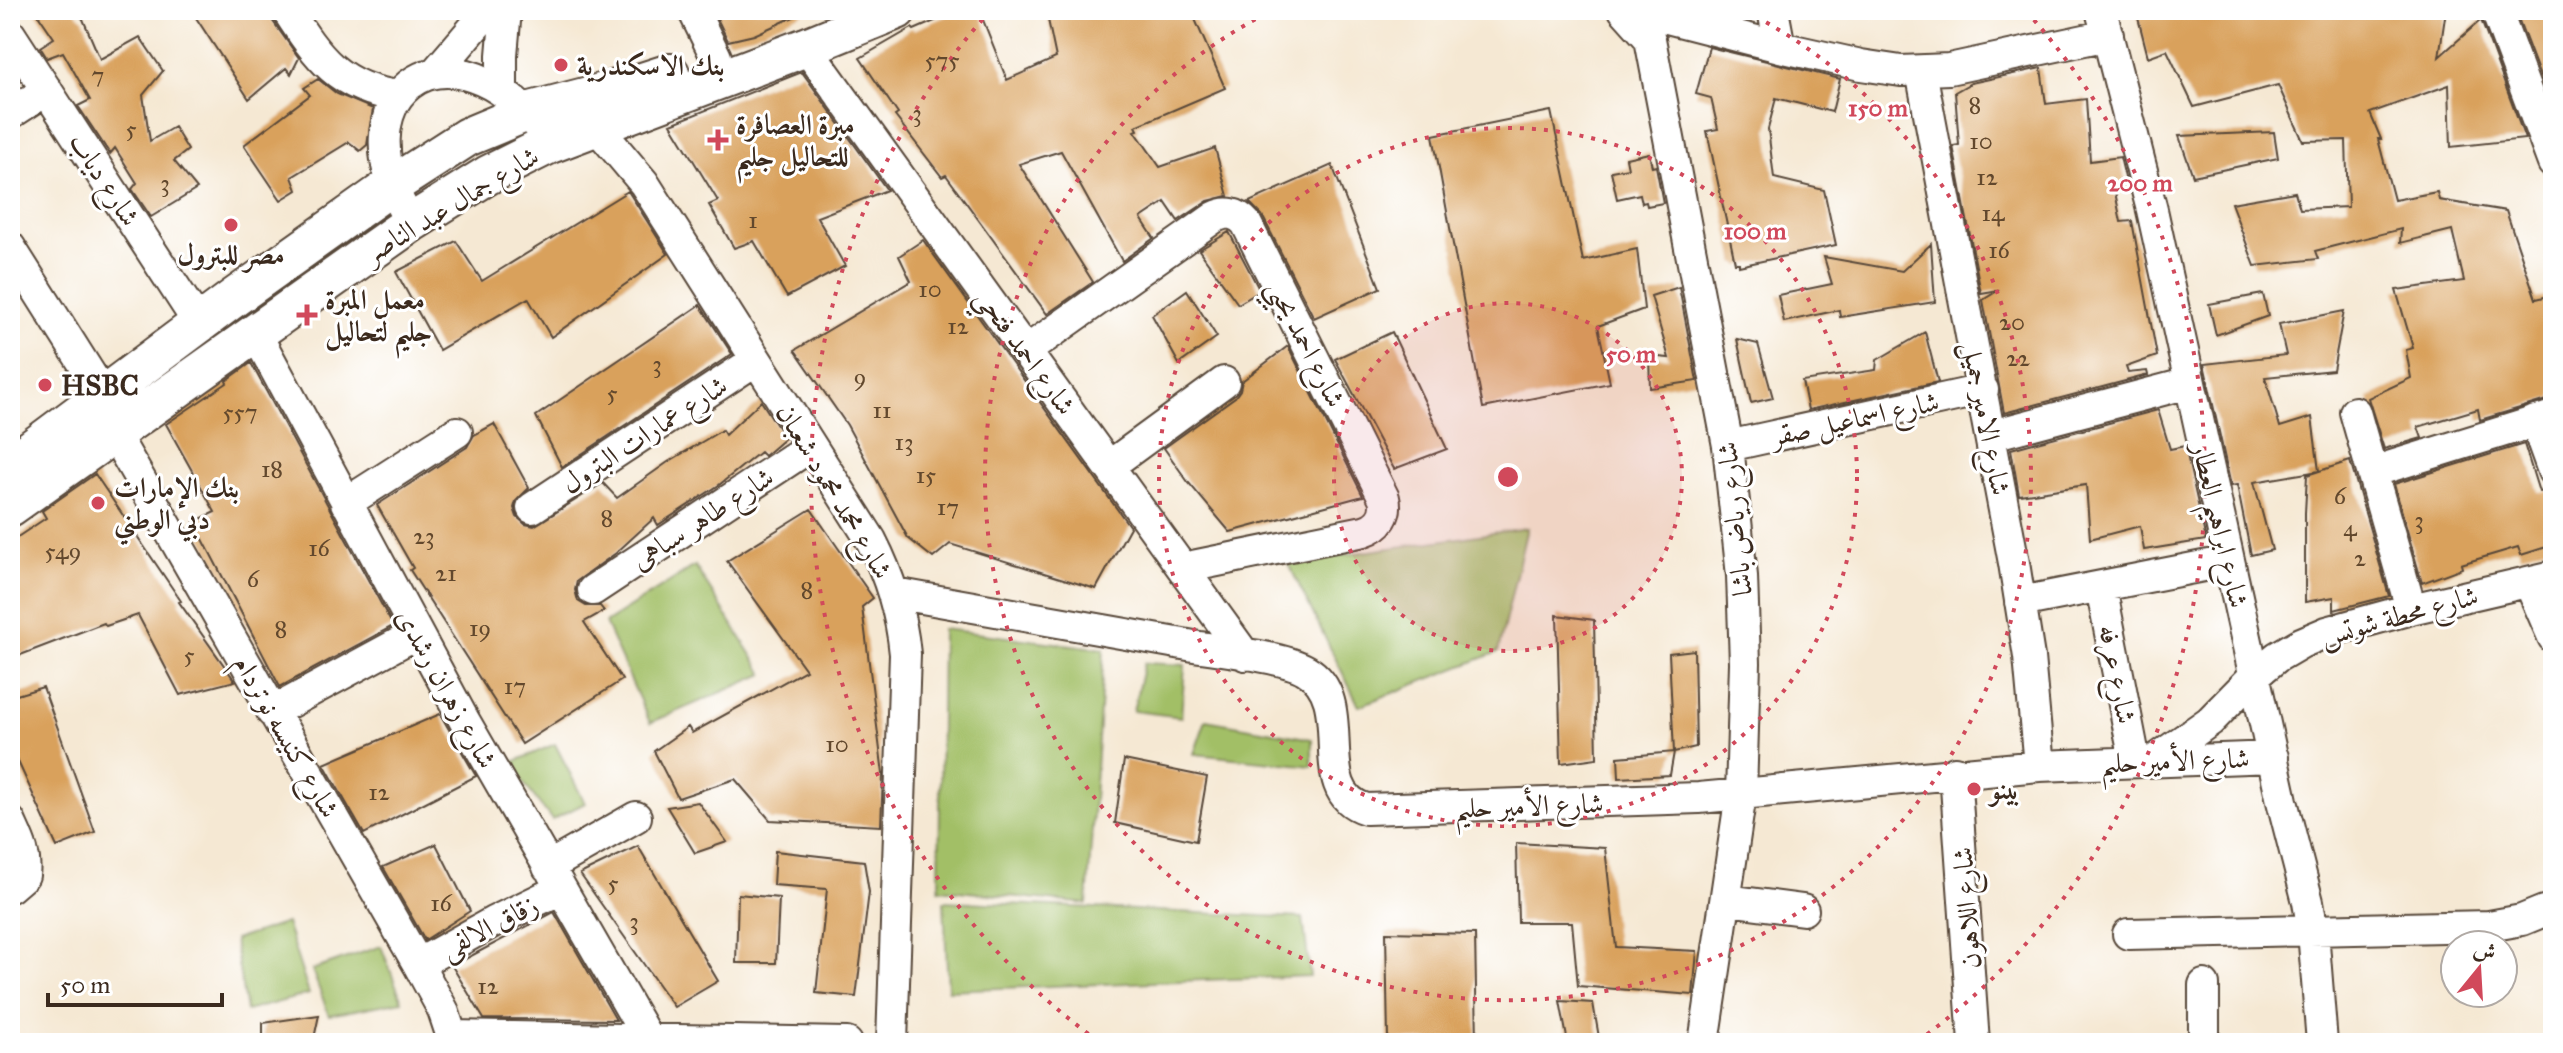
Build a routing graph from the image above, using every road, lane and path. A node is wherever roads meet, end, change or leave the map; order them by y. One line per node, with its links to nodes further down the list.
1 (287, 10): 19 (street)
2 (489, 10): 17 (street)
3 (506, 10): 20 (street)
4 (693, 10): 15 (street)
5 (833, 10): 15 (main road, شارع جمال عبد الناصر)
6 (897, 10): 13 (main road, شارع جمال عبد الناصر)
7 (1624, 10): 41 (street, شارع رياض باشا)
8 (1636, 10): 14 (street)
9 (1773, 10): 14 (street)
10 (2496, 10): 24 (street)
11 (2104, 22): 16 (street); 33 (street, شارع ابراهيم العطار)
12 (10, 34): 18 (street, شارع دياب)
13 (806, 47): 22 (main road, شارع جمال عبد الناصر); 30 (street, شارع احمد فتحي)
14 (1780, 47): 16 (street)
15 (716, 57): 22 (main road, شارع جمال عبد الناصر)
16 (1921, 71): 34 (street, شارع الامير جميل)
17 (435, 73): 19 (street); 20 (street)
18 (47, 90): 21 (street); 28 (street, شارع دياب)
19 (398, 96): 25 (street)
20 (514, 102): 22 (main road, شارع جمال عبد الناصر); 23 (street); 25 (main road, شارع جمال عبد الناصر)
21 (10, 114)
22 (583, 114): 23 (main road, شارع جمال عبد الناصر); 31 (street, شارع محمد محمود شعبان)
23 (550, 144): 26 (main road, شارع جمال عبد الناصر)
24 (2551, 153)
25 (391, 186): 26 (street); 28 (main road, شارع جمال عبد الناصر)
26 (411, 223): 29 (main road, شارع جمال عبد الناصر)
27 (10, 247): 36 (street, شارع كنيسه نوتردام)
28 (199, 324): 36 (main road, شارع جمال عبد الناصر)
29 (255, 332): 36 (main road, شارع جمال عبد الناصر); 46 (street, شارع زهران رشدى)
30 (1026, 351): 43 (street, شارع احمد فتحي); 50 (street, شارع احمد يحيي)
31 (756, 360): 40 (street, شارع محمد محمود شعبان); 48 (street, شارع عمارات البترول)
32 (1224, 382): 43 (street)
33 (2189, 383): 39 (street); 49 (street, شارع ابراهيم العطار)
34 (1983, 390): 39 (street, شارع الامير جميل); 41 (street, شارع اسماعيل صقر)
35 (2355, 412): 45 (street)
36 (108, 414): 42 (main road, شارع جمال عبد الناصر); 47 (main road, شارع جمال عبد الناصر); 61 (street, شارع كنيسه نوتردام)
37 (2544, 418): 44 (street); 45 (street)
38 (457, 432): 46 (street)
39 (1992, 435): 55 (street, شارع الامير جميل)
40 (811, 446): 53 (street, شارع طاهر سباهى); 54 (street, شارع محمد محمود شعبان)
41 (1728, 446): 66 (street, شارع رياض باشا)
42 (10, 465)
43 (1109, 466): 50 (street, شارع احمد فتحي)
44 (2553, 471)
45 (2372, 472): 56 (street)
46 (346, 503): 57 (street, شارع زهران رشدى)
47 (10, 507)
48 (532, 508)
49 (2229, 561): 52 (street); 60 (street, شارع ابراهيم العطار)
50 (1183, 568): 59 (street, شارع احمد فتحي)
51 (2541, 579): 56 (street, شارع محطة شوتس); 58 (street)
52 (2101, 587): 55 (street); 63 (street, شارع عرفه)
53 (593, 590)
54 (894, 593): 59 (street, شارع الأمير حليم); 82 (street, شارع محمد محمود شعبان)
55 (2020, 602): 64 (street, شارع الامير جميل)
56 (2411, 609): 60 (street, شارع محطة شوتس)
57 (416, 634): 61 (street); 69 (street, شارع زهران رشدى)
58 (2553, 637)
59 (1245, 655): 66 (street, شارع الأمير حليم)
60 (2255, 675): 62 (street, شارع ابراهيم العطار); 63 (street, شارع محطة شوتس)
61 (272, 712): 76 (street, شارع كنيسه نوتردام)
62 (2273, 757): 63 (street, شارع الأمير حليم); 74 (street, شارع ابراهيم العطار)
63 (2145, 761): 64 (street, شارع الأمير حليم)
64 (2039, 766): 65 (street, شارع الأمير حليم)
65 (1955, 772): 66 (street, شارع الأمير حليم); 84 (street, شارع اللاهون)
66 (1741, 794): 71 (street, شارع رياض باشا)
67 (636, 817): 69 (street, زقاق الالفى)
68 (10, 821): 70 (street)
69 (554, 878): 76 (street, زقاق الالفى); 79 (street, شارع زهران رشدى)
70 (17, 881)
71 (1727, 900): 72 (street); 83 (street, شارع رياض باشا)
72 (1803, 910)
73 (2553, 912): 74 (street)
74 (2313, 931): 75 (street); 86 (street, شارع ابراهيم العطار)
75 (2128, 934)
76 (418, 964): 78 (street, شارع كنيسه نوتردام)
77 (2204, 985): 85 (street)
78 (453, 1039): 80 (street)
79 (648, 1039): 80 (street); 81 (street)
80 (557, 1040)
81 (847, 1043)
82 (892, 1043)
83 (1704, 1043)
84 (1974, 1043)
85 (2204, 1043)
86 (2322, 1043)

